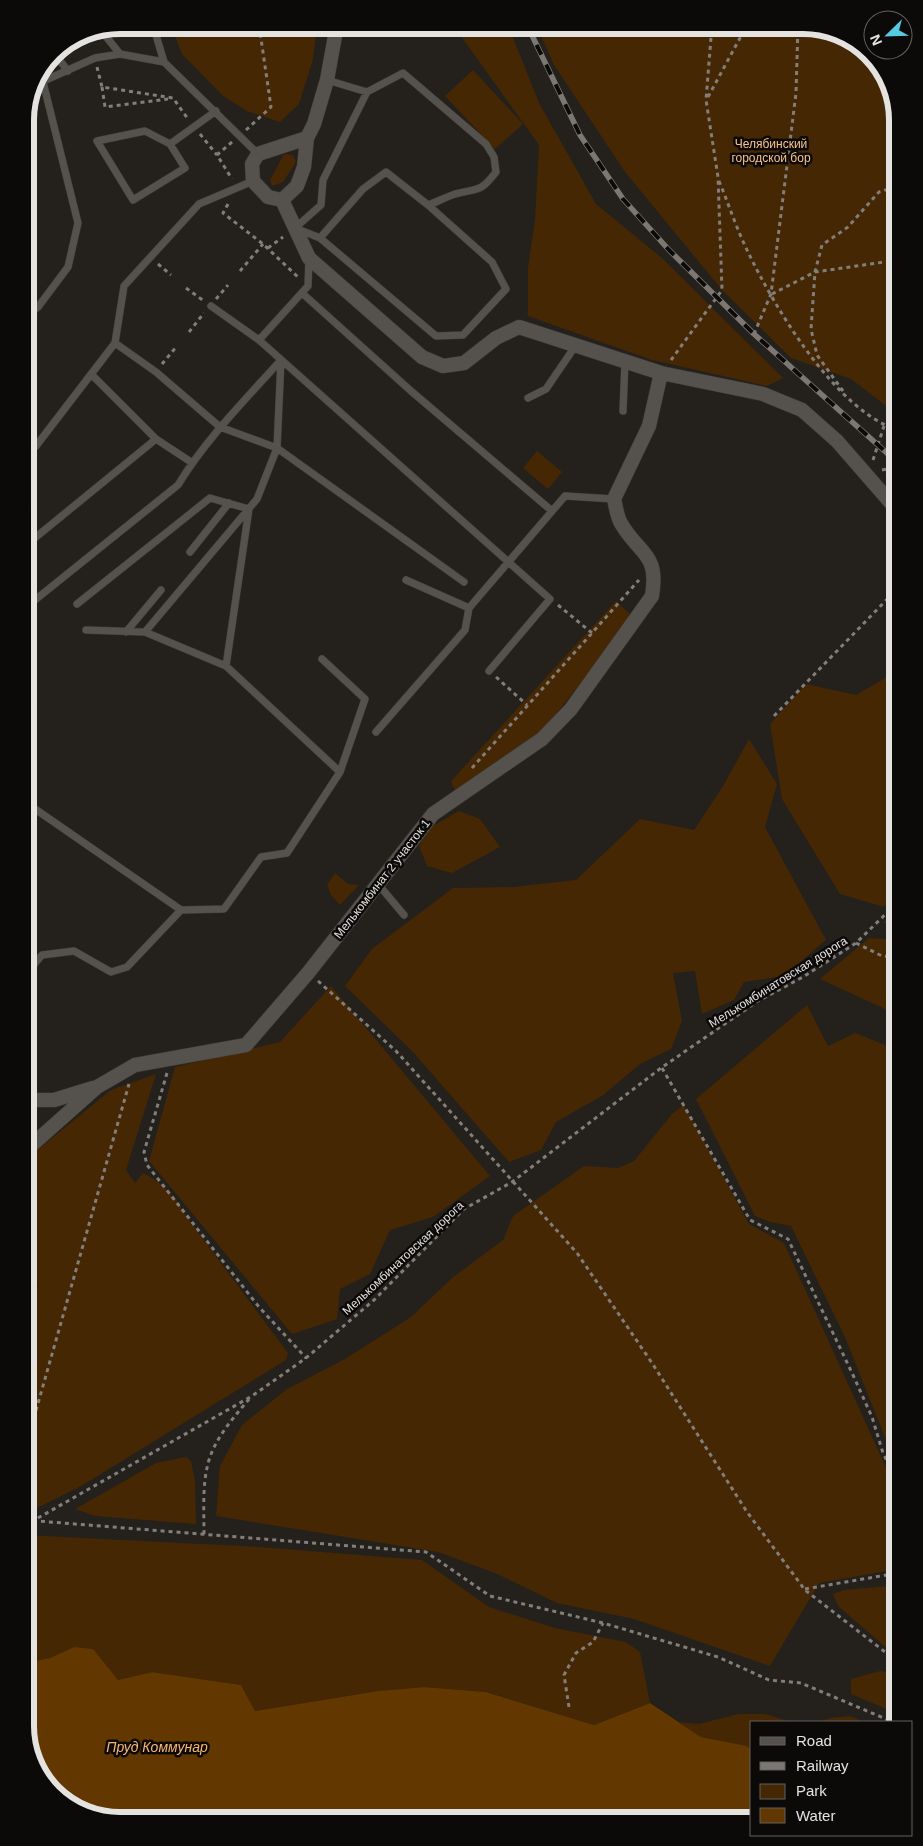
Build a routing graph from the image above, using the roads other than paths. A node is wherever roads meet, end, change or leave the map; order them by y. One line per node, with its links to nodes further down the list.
1 (156, 34): 6 (lane)
2 (336, 34): 8 (street)
3 (105, 35): 4 (lane)
4 (120, 54): 6 (lane); 7 (lane)
5 (59, 59): 7 (lane)
6 (164, 62): 12 (lane)
7 (68, 71): 9 (lane)
8 (327, 80): 11 (lane); 13 (street)
9 (42, 82)
10 (42, 85): 24 (lane)
11 (367, 92): 18 (lane); 19 (lane)
12 (216, 111): 14 (lane); 15 (lane)
13 (307, 138): 15 (street); 17 (street)
14 (170, 144): 14 (lane)
15 (258, 154): 16 (street)
16 (253, 181): 17 (street); 26 (lane)
17 (282, 200): 19 (street)
18 (428, 205): 20 (lane); 20 (lane)
19 (295, 228): 20 (lane); 21 (street)
20 (320, 238)
21 (309, 258): 22 (lane); 27 (street)
22 (302, 293): 25 (lane); 43 (lane)
23 (211, 306): 25 (lane)
24 (34, 310)
25 (258, 340): 28 (lane)
26 (115, 343): 31 (lane); 34 (lane)
27 (577, 345): 29 (street); 32 (lane)
28 (281, 360): 34 (lane); 37 (lane); 46 (lane)
29 (625, 361): 30 (street); 33 (lane)
30 (662, 372): 39 (street); 40 (street)
31 (91, 374): 35 (lane); 36 (lane)
32 (528, 398)
33 (623, 411)
34 (220, 427): 37 (lane); 38 (lane)
35 (156, 439): 38 (lane); 44 (lane)
36 (36, 446)
37 (276, 448): 42 (lane); 48 (lane)
38 (191, 462): 50 (lane)
39 (614, 498): 43 (lane); 62 (street, Мелькомбинат 2 участок 1)
40 (889, 501)
41 (230, 503): 42 (lane); 45 (lane); 51 (lane)
42 (249, 509): 55 (lane); 57 (lane)
43 (552, 511): 46 (lane)
44 (34, 539)
45 (190, 552)
46 (509, 561): 52 (lane); 58 (lane)
47 (406, 580): 52 (lane)
48 (464, 582)
49 (161, 590): 54 (lane)
50 (34, 601)
51 (77, 604)
52 (469, 608): 59 (lane)
53 (86, 630): 54 (lane)
54 (126, 632): 55 (lane)
55 (145, 632): 57 (lane)
56 (322, 659): 60 (lane)
57 (226, 666): 60 (lane)
58 (489, 671)
59 (376, 732)
60 (340, 772): 63 (lane)
61 (34, 808): 63 (lane)
62 (377, 884): 64 (lane); 66 (street, Мелькомбинат 2 участок 1)
63 (181, 910): 65 (lane)
64 (404, 915)
65 (34, 964)
66 (97, 1087): 67 (street); 68 (street)
67 (34, 1100)
68 (34, 1143)

